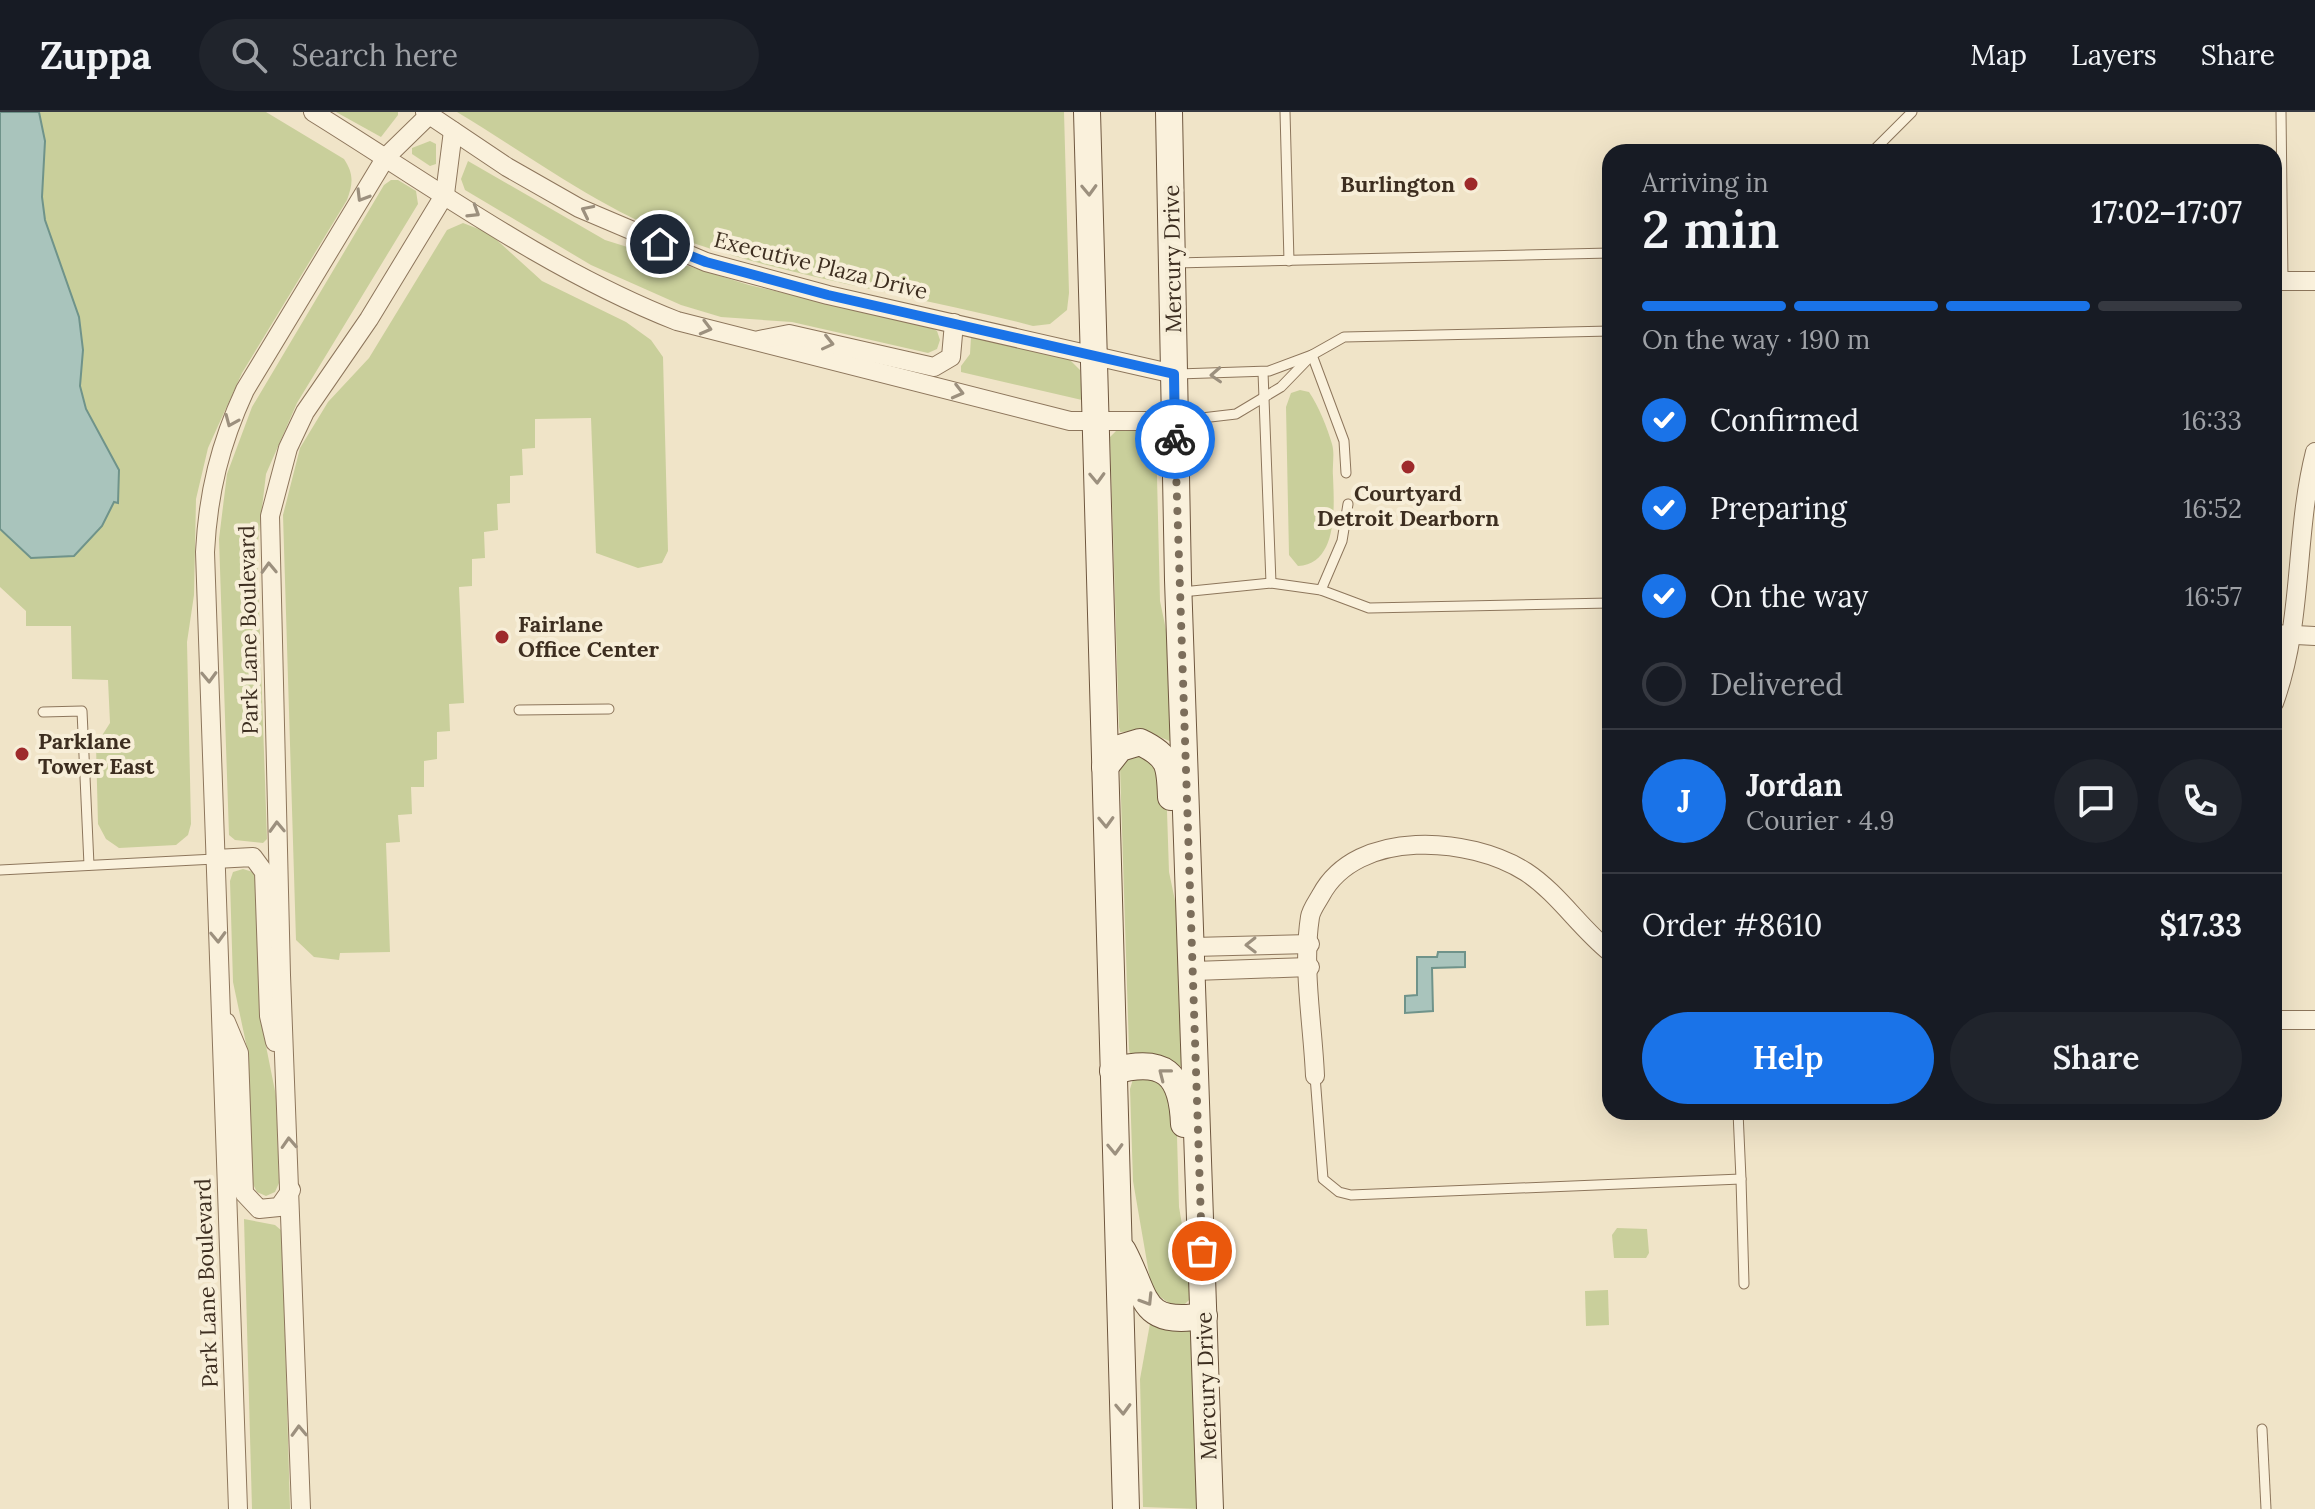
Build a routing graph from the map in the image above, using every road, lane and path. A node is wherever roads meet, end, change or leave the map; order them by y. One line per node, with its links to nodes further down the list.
1 (313, 112): 11 (street)
2 (1087, 112): 21 (street, one-way to 21)
3 (1169, 112): 15 (street, Mercury Drive)
4 (1285, 112): 14 (lane)
5 (1912, 112): 9 (lane)
6 (2281, 112): 10 (lane)
7 (427, 113): 8 (street, Executive Plaza Drive); 11 (street, Park Lane Boulevard)
8 (453, 131): 12 (street, Park Lane Boulevard); 18 (street, Executive Plaza Drive, one-way to 8)
9 (1880, 144)
10 (2280, 144)
11 (386, 157): 12 (street); 41 (street, Park Lane Boulevard, one-way to 41)
12 (445, 194): 20 (street, one-way to 20); 53 (street, Park Lane Boulevard, one-way to 12)
13 (1602, 253): 14 (lane)
14 (1289, 261): 15 (lane)
15 (1172, 264): 24 (street, Mercury Drive)
16 (2282, 281): 17 (street)
17 (2315, 281)
18 (954, 323): 20 (street, one-way to 18); 21 (street, Executive Plaza Drive)
19 (1602, 331): 22 (lane)
20 (752, 341): 27 (street, one-way to 27)
21 (1093, 355): 24 (street, Executive Plaza Drive); 27 (street)
22 (1312, 355): 23 (lane); 25 (lane); 29 (lane)
23 (1263, 372): 24 (lane, one-way to 24); 25 (lane)
24 (1174, 374): 26 (street, Mercury Drive)
25 (1265, 396): 26 (lane); 31 (lane)
26 (1175, 421): 27 (street); 33 (street, Mercury Drive)
27 (1095, 422): 40 (street, one-way to 40)
28 (2315, 452): 35 (street)
29 (1346, 473)
30 (1348, 504): 32 (lane)
31 (1271, 583): 32 (lane); 33 (lane)
32 (1321, 590): 34 (lane)
33 (1178, 593): 46 (street, Mercury Drive)
34 (1602, 603)
35 (2283, 635): 36 (street)
36 (2315, 636)
37 (609, 709): 38 (lane)
38 (519, 710)
39 (43, 712): 42 (lane)
40 (1105, 767): 46 (street); 51 (street, one-way to 51)
41 (215, 859): 42 (lane); 48 (street, Park Lane Boulevard, one-way to 48); 53 (street, Park Lane Boulevard)
42 (89, 865): 43 (lane)
43 (0, 870)
44 (1310, 944): 45 (street); 46 (street, one-way to 46); 47 (street)
45 (1602, 944)
46 (1192, 947): 47 (street); 58 (street, Mercury Drive)
47 (1310, 967): 52 (street)
48 (221, 1008): 56 (street, Park Lane Boulevard); 62 (street, Park Lane Boulevard)
49 (2282, 1020): 50 (street)
50 (2315, 1020)
51 (1113, 1071): 57 (street, one-way to 57); 58 (street, one-way to 51)
52 (1315, 1076): 55 (lane)
53 (285, 1079): 56 (street, Park Lane Boulevard, one-way to 53)
54 (1738, 1120): 55 (lane)
55 (1741, 1179): 59 (lane)
56 (291, 1190): 63 (street, Park Lane Boulevard, one-way to 56)
57 (1118, 1240): 60 (street, one-way to 60); 64 (street, one-way to 64)
58 (1203, 1282): 60 (street, Mercury Drive)
59 (1744, 1284)
60 (1204, 1316): 65 (street, Mercury Drive)
61 (2262, 1429): 66 (lane)
62 (238, 1509)
63 (301, 1509)
64 (1126, 1509)
65 (1210, 1509)
66 (2266, 1509)

